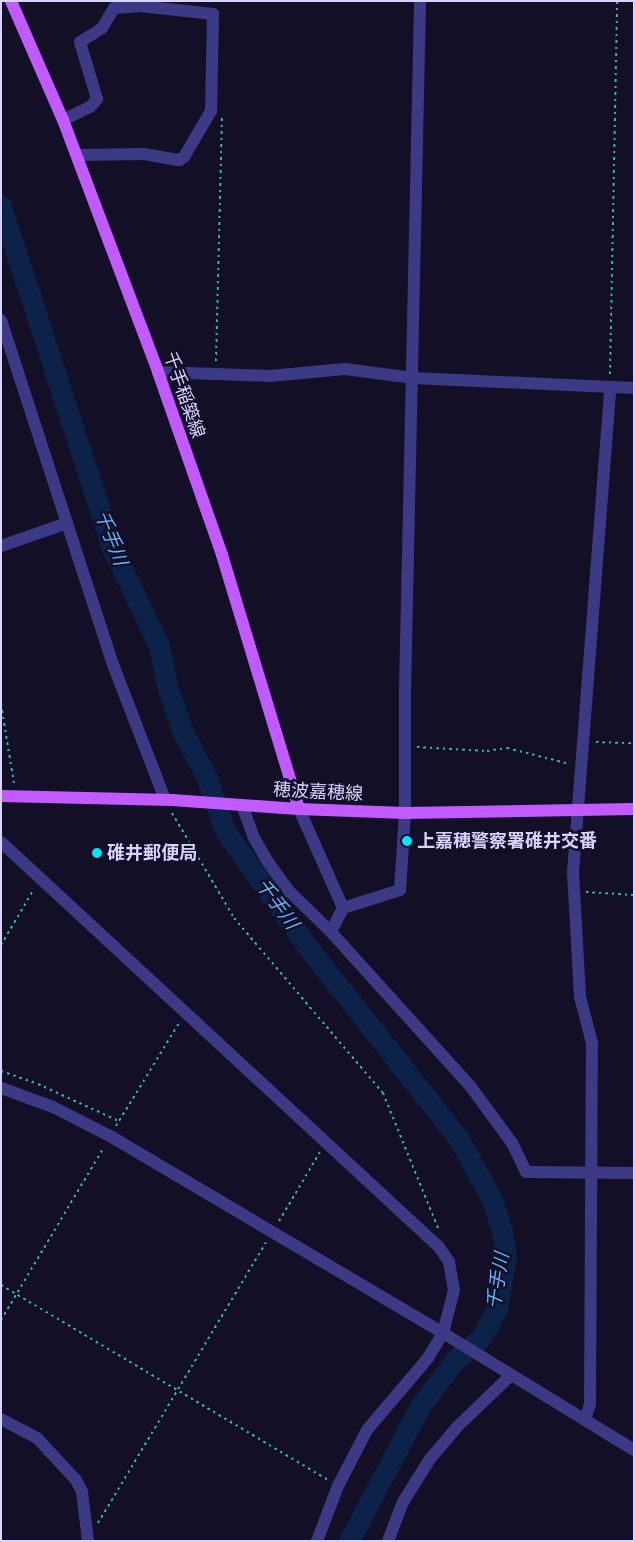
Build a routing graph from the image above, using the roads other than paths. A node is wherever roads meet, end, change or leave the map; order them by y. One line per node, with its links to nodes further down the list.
1 (10, 1): 4 (main road, 千手稲築線)
2 (420, 1): 8 (street)
3 (140, 4): 4 (street); 5 (street)
4 (63, 120): 5 (main road, 千手稲築線)
5 (77, 155): 7 (main road, 千手稲築線)
6 (1, 320): 11 (street)
7 (158, 372): 8 (street); 16 (main road, 千手稲築線)
8 (413, 378): 9 (street); 19 (street)
9 (610, 387): 10 (street); 18 (street)
10 (634, 388)
11 (67, 523): 12 (street); 14 (street)
12 (1, 546)
13 (1, 796): 14 (main road, 穂波嘉穂線)
14 (168, 800): 15 (main road, 穂波嘉穂線)
15 (239, 804): 16 (main road, 穂波嘉穂線); 22 (street)
16 (299, 809): 19 (main road, 穂波嘉穂線); 21 (street)
17 (634, 809): 18 (main road, 穂波嘉穂線)
18 (579, 810): 19 (main road, 穂波嘉穂線); 24 (street)
19 (405, 813): 21 (street)
20 (1, 842): 26 (street)
21 (343, 908): 22 (street)
22 (331, 932): 24 (street)
23 (1, 1088): 26 (street)
24 (592, 1172): 25 (street); 29 (street)
25 (634, 1173)
26 (443, 1332): 27 (street); 32 (street)
27 (507, 1373): 29 (street); 33 (street)
28 (1, 1419): 31 (street)
29 (585, 1420): 30 (street)
30 (634, 1450)
31 (88, 1541)
32 (317, 1541)
33 (388, 1541)

